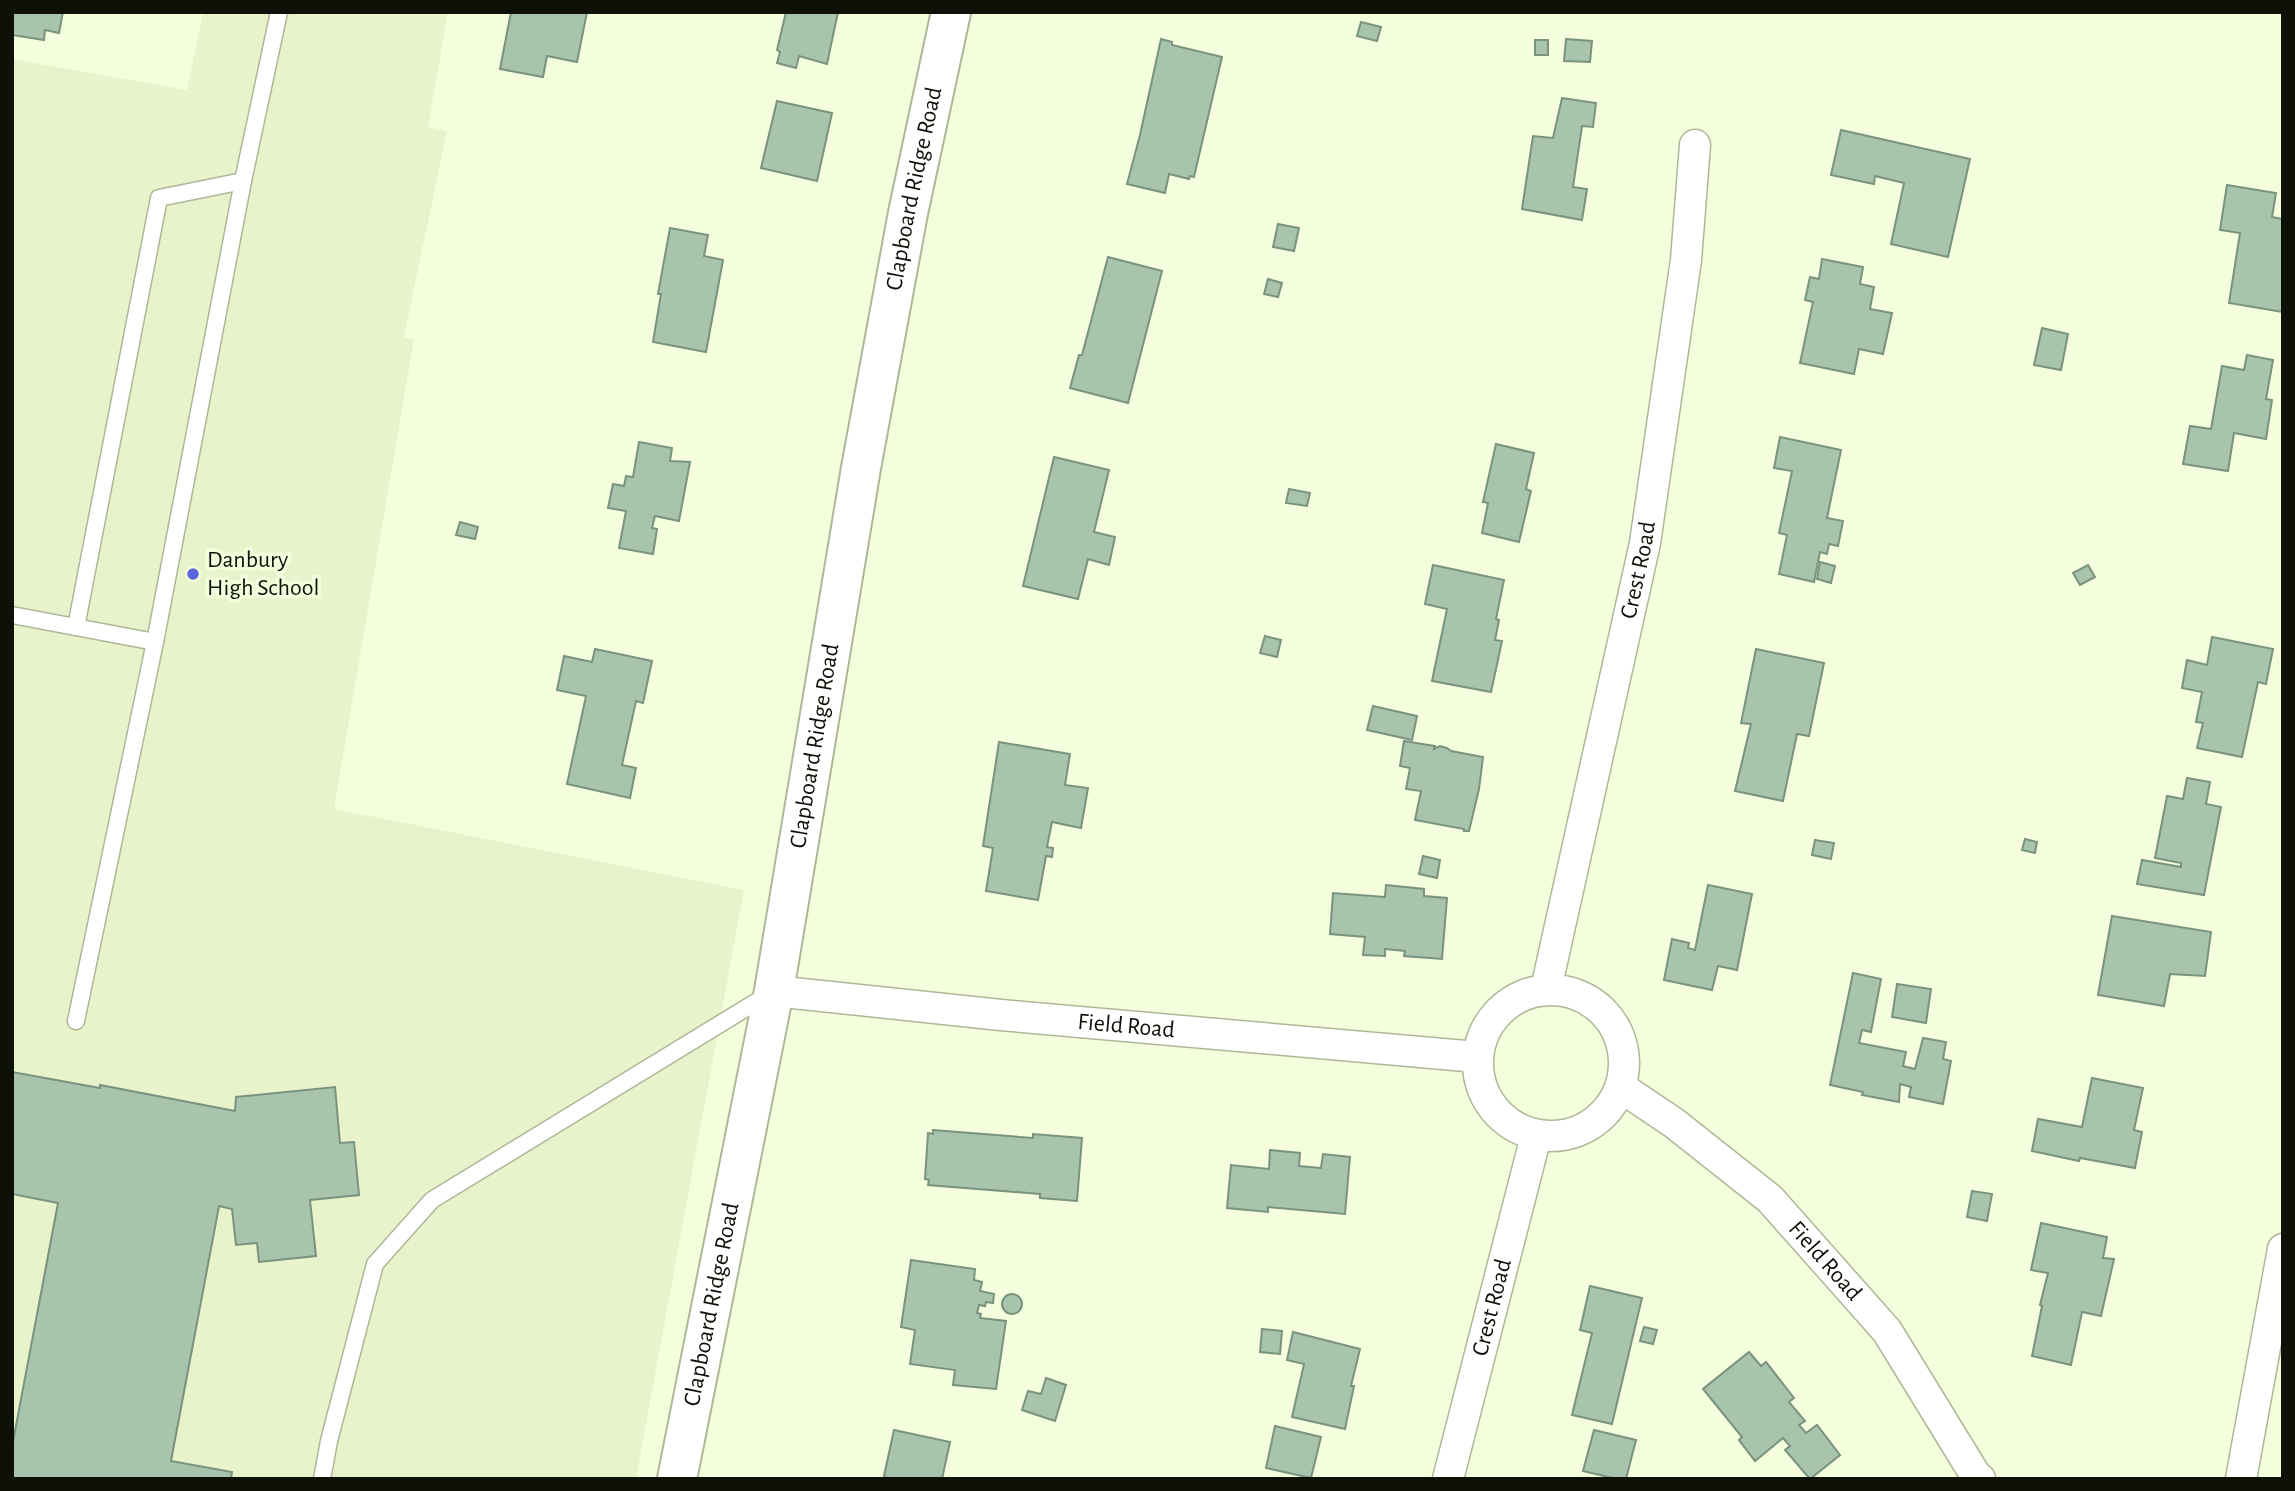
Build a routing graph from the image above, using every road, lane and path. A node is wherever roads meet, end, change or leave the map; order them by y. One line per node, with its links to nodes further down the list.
1 (279, 12): 4 (lane)
2 (951, 12): 9 (main road, Clapboard Ridge Road)
3 (1695, 145): 8 (street, Crest Road)
4 (243, 181): 6 (lane); 7 (lane)
5 (12, 615): 6 (lane)
6 (76, 627): 7 (lane)
7 (155, 642): 10 (lane)
8 (1546, 989): 11 (street); 12 (street)
9 (774, 991): 11 (street, Field Road); 15 (lane); 16 (main road, Clapboard Ridge Road)
10 (76, 1021)
11 (1477, 1058): 13 (street)
12 (1622, 1088): 13 (street); 18 (street, Field Road)
13 (1536, 1136): 17 (street, Crest Road)
14 (2283, 1249): 19 (street)
15 (322, 1479)
16 (677, 1479)
17 (1448, 1479)
18 (1980, 1479)
19 (2241, 1479)

